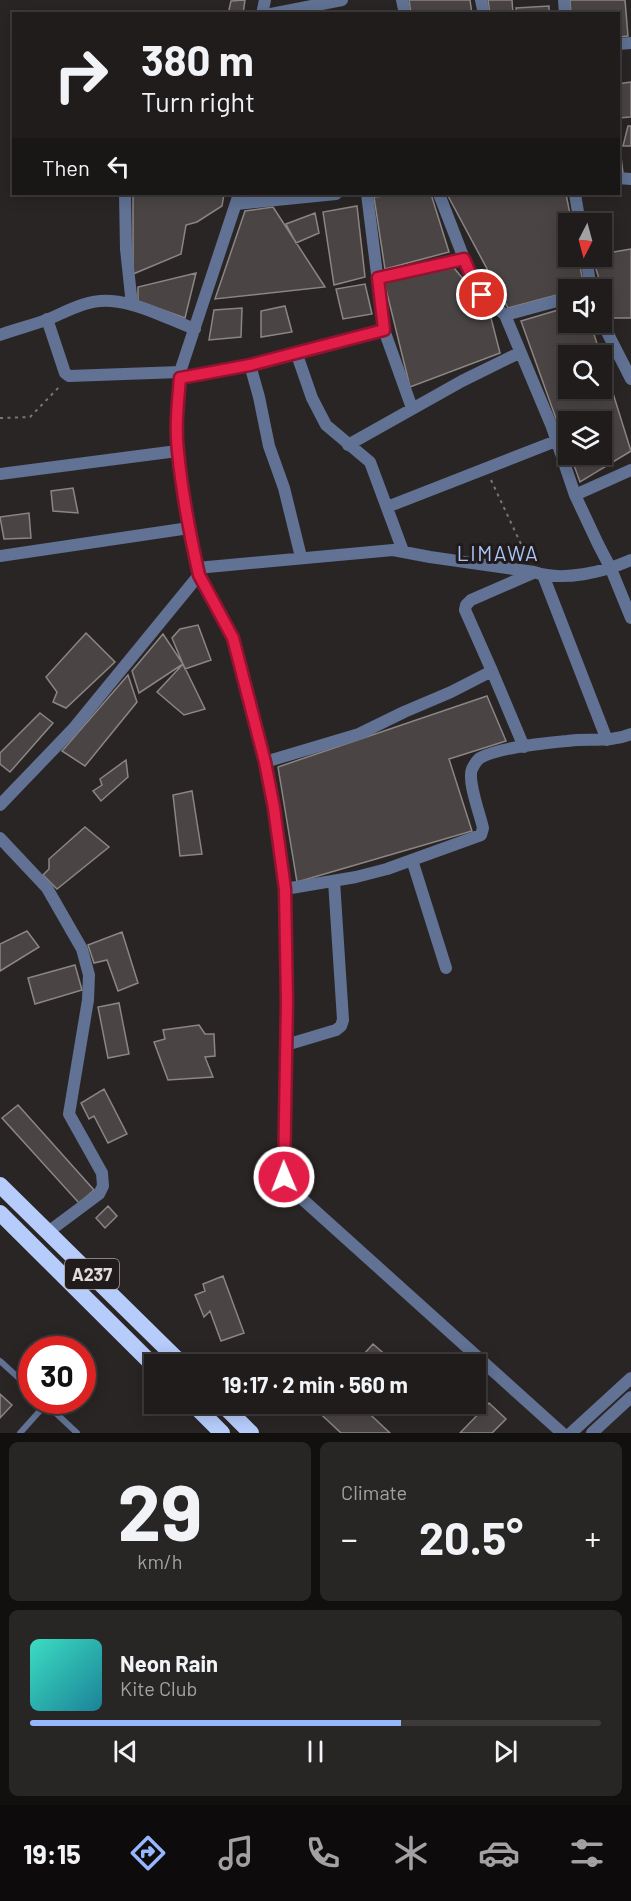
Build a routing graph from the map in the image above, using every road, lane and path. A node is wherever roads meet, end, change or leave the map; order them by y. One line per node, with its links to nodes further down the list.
1 (342, 0): 2 (street)
2 (281, 12)
3 (125, 195): 13 (street)
4 (316, 195): 8 (street)
5 (367, 195): 11 (street)
6 (439, 195): 10 (street)
7 (575, 195): 9 (street)
8 (238, 199): 16 (street)
9 (578, 213)
10 (464, 259): 11 (street); 14 (street)
11 (378, 278): 17 (street)
12 (558, 301): 14 (street)
13 (132, 305): 15 (street); 16 (street)
14 (505, 315): 21 (street)
15 (47, 319): 19 (street); 24 (street)
16 (195, 329): 23 (street)
17 (384, 330): 20 (street); 26 (street)
18 (608, 333): 25 (street)
19 (0, 335)
20 (296, 352): 22 (street); 29 (street)
21 (519, 352): 26 (street); 28 (street)
22 (250, 365): 23 (street); 39 (street)
23 (180, 375): 24 (street); 30 (street)
24 (69, 376): 27 (path)
25 (631, 379)
26 (412, 408): 29 (street)
27 (0, 418)
28 (556, 441): 31 (street); 34 (street)
29 (348, 446): 35 (street)
30 (177, 451): 33 (street); 36 (street)
31 (486, 469): 35 (street); 43 (path)
32 (631, 470): 34 (street)
33 (0, 474)
34 (575, 495): 41 (street)
35 (387, 507): 37 (street)
36 (189, 528): 38 (street); 42 (street)
37 (403, 551): 39 (street); 43 (street)
38 (0, 556)
39 (302, 557): 42 (street)
40 (631, 560): 41 (street)
41 (611, 569): 43 (street); 44 (street)
42 (198, 572): 49 (street); 50 (street)
43 (538, 574): 45 (street); 47 (street)
44 (631, 618)
45 (492, 671): 48 (street); 49 (street)
46 (631, 734): 47 (street)
47 (608, 740): 48 (street)
48 (524, 747): 52 (street)
49 (265, 762): 54 (street)
50 (0, 805)
51 (0, 838): 59 (street)
52 (412, 860): 53 (street); 55 (street)
53 (334, 881): 54 (street); 56 (street)
54 (285, 889): 56 (street)
55 (446, 968)
56 (286, 1045): 74 (street)
57 (0, 1185): 59 (highway, A237)
58 (0, 1213): 61 (highway, A237)
59 (48, 1232): 60 (highway, A237)
60 (172, 1354)
61 (144, 1356)
62 (0, 1361): 63 (lane)
63 (18, 1377)
64 (631, 1377): 75 (street)
65 (631, 1397): 76 (street)
66 (35, 1414): 70 (lane)
67 (57, 1414): 71 (lane)
68 (203, 1414): 72 (highway)
69 (232, 1414): 73 (highway)
70 (20, 1433)
71 (77, 1433)
72 (222, 1433)
73 (251, 1433)
74 (562, 1433)
75 (571, 1433)
76 (592, 1433)

